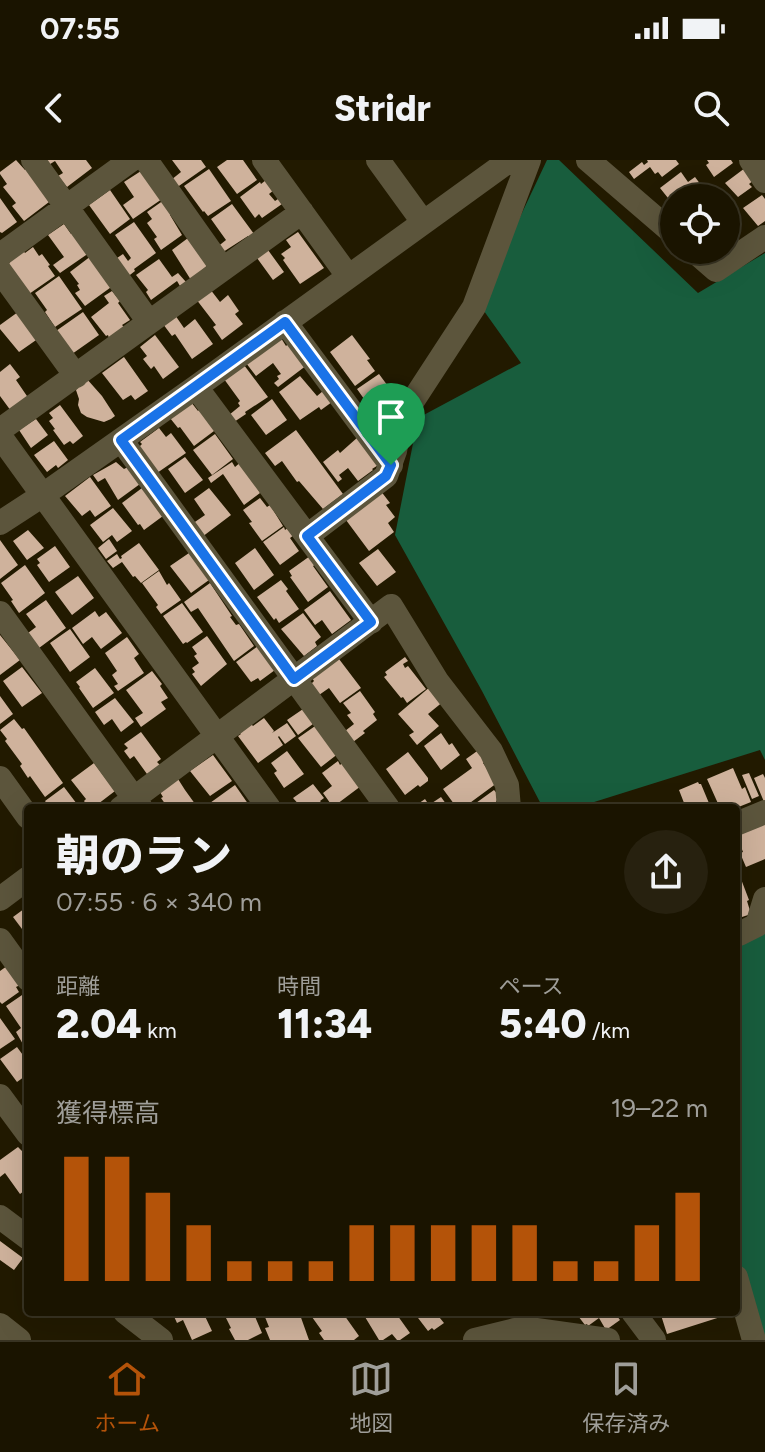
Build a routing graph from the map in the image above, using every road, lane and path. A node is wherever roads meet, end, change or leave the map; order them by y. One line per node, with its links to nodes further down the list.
1 (33, 160): 11 (street)
2 (131, 160): 11 (street)
3 (146, 160): 18 (street)
4 (264, 160): 12 (street)
5 (378, 160): 13 (street)
6 (510, 160): 13 (street)
7 (529, 160): 27 (street)
8 (588, 160): 14 (street)
9 (751, 160): 10 (street)
10 (765, 181)
11 (66, 207): 17 (street); 21 (street)
12 (302, 212): 18 (street); 20 (street)
13 (423, 222): 20 (street)
14 (660, 222)
15 (765, 237): 16 (street)
16 (740, 254)
17 (0, 255)
18 (223, 269): 21 (street)
19 (0, 271): 23 (street)
20 (348, 276): 22 (street)
21 (149, 322): 23 (street)
22 (285, 322): 24 (street); 27 (street)
23 (76, 376): 25 (street)
24 (196, 387): 26 (street); 30 (street)
25 (0, 433): 28 (street)
26 (121, 440): 28 (street); 33 (street)
27 (391, 465): 30 (street)
28 (43, 495): 29 (street); 34 (street)
29 (0, 523)
30 (307, 536): 32 (street)
31 (0, 613): 36 (street)
32 (371, 622): 33 (street); 40 (street)
33 (294, 679): 34 (street); 39 (street)
34 (217, 735): 37 (street); 38 (street)
35 (0, 778): 41 (street)
36 (131, 804)
37 (133, 804)
38 (266, 804)
39 (385, 804)
40 (509, 804)
41 (24, 811)
42 (765, 812): 43 (street)
43 (740, 822)
44 (24, 881): 45 (street)
45 (0, 899)
46 (765, 899): 47 (street)
47 (740, 934)
48 (0, 940): 49 (street)
49 (24, 973)
50 (0, 1096): 51 (street)
51 (24, 1129)
52 (0, 1217): 53 (street)
53 (24, 1235)
54 (740, 1291): 63 (street)
55 (130, 1316): 59 (street)
56 (636, 1316): 62 (street)
57 (0, 1325): 58 (street)
58 (19, 1340)
59 (161, 1340)
60 (475, 1340): 61 (street)
61 (608, 1340)
62 (652, 1340)
63 (754, 1340)

